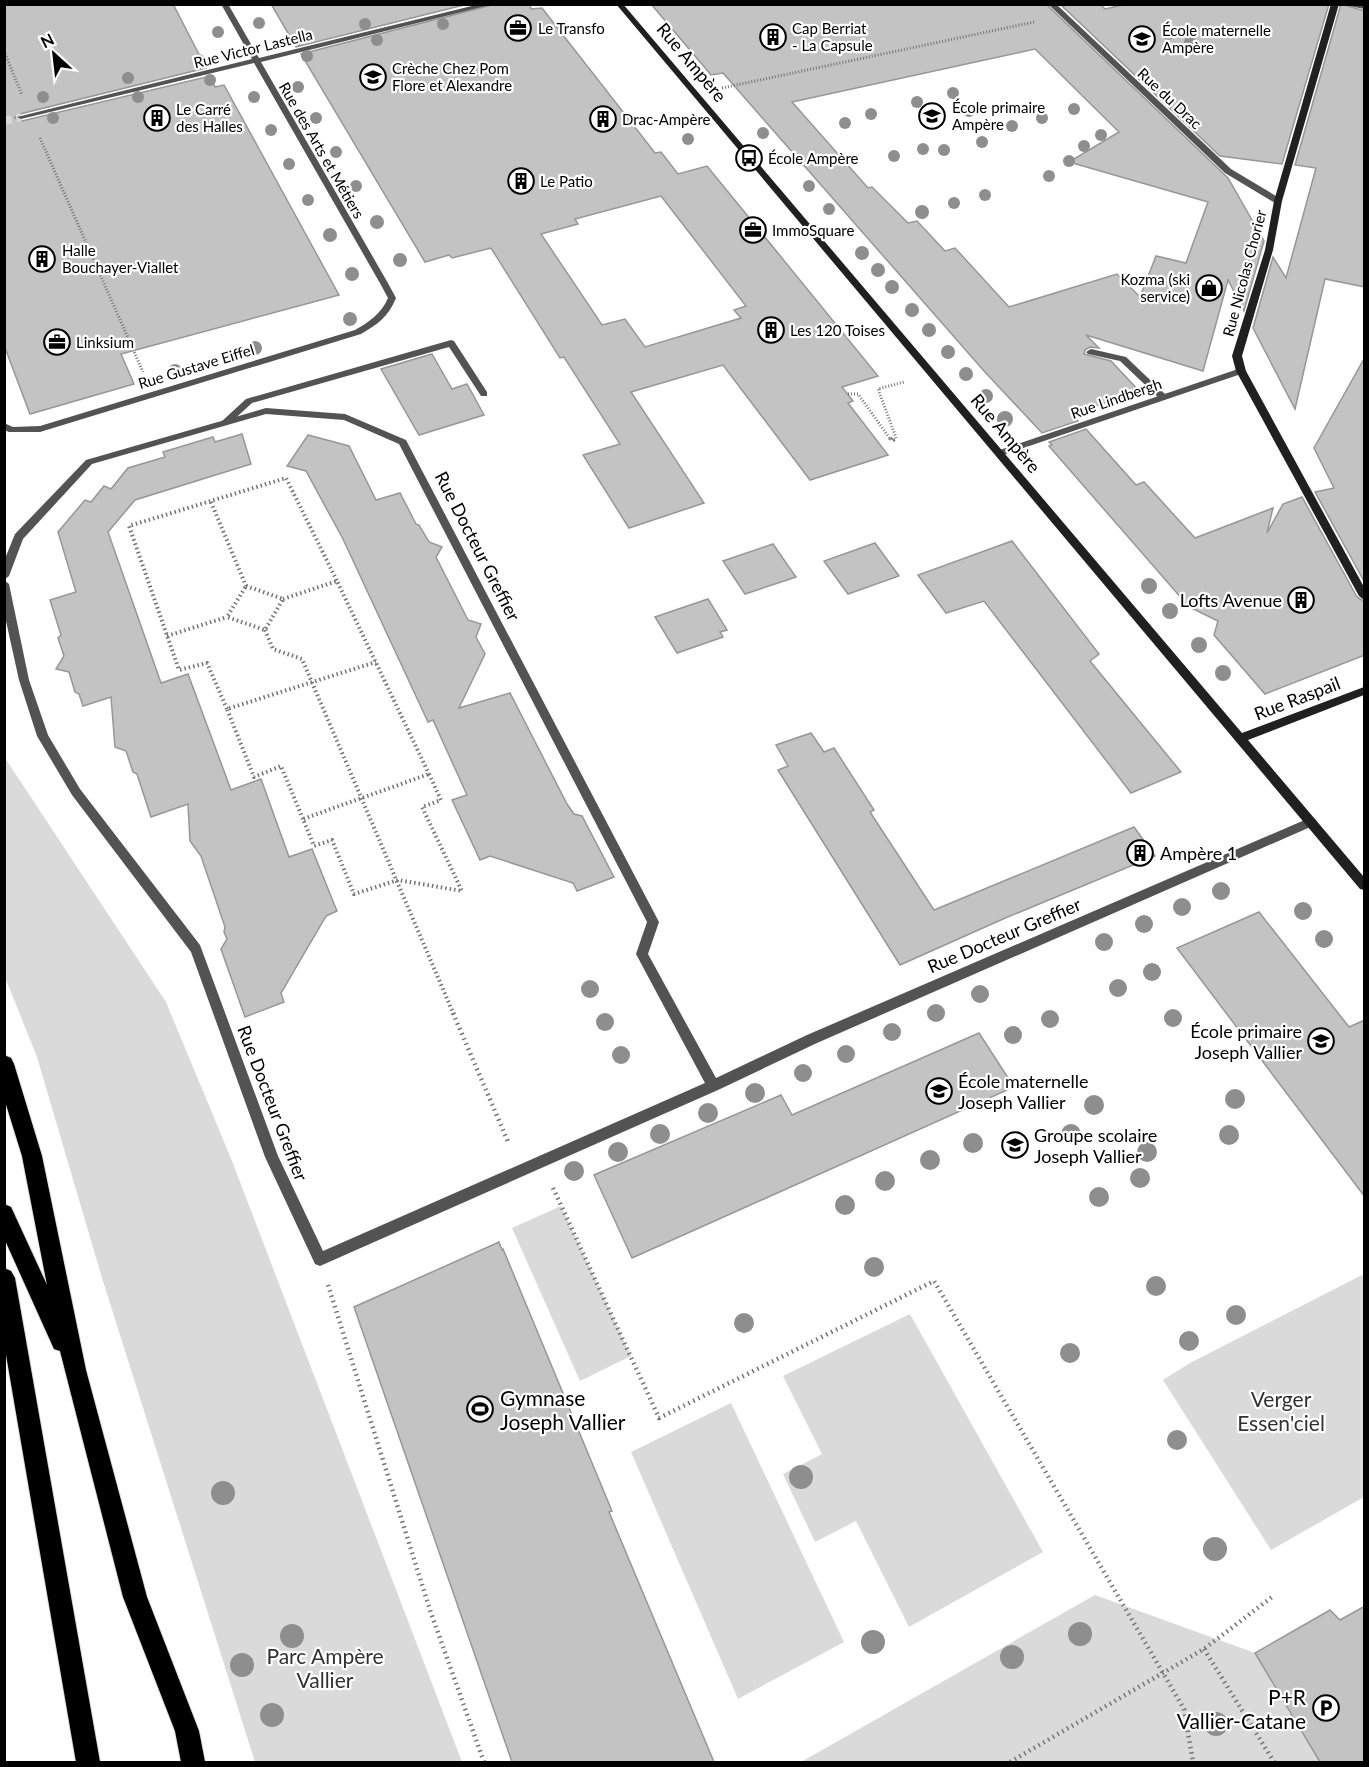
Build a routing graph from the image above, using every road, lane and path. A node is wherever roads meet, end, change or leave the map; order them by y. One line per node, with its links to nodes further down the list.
1 (225, 4): 10 (street, Rue des Arts et Métiers)
2 (491, 4): 10 (street, Rue Victor Lastella)
3 (619, 4): 11 (street, Rue Ampère)
4 (1051, 4): 8 (street, Rue du Drac)
5 (1335, 4): 13 (street, Rue Nicolas Chorier)
6 (1353, 4): 7 (street)
7 (1365, 7)
8 (1064, 16): 11 (path); 13 (street, Rue du Drac)
9 (4, 51): 12 (path)
10 (256, 61): 12 (street, Rue Victor Lastella); 14 (street, Rue des Arts et Métiers)
11 (694, 93): 17 (street, Rue Ampère)
12 (25, 116): 20 (path)
13 (1278, 201): 16 (street, Rue Nicolas Chorier)
14 (388, 310): 20 (street, Rue Gustave Eiffel)
15 (1091, 352): 21 (street)
16 (1241, 371): 21 (street, Rue Lindbergh); 30 (street, Rue Nicolas Chorier)
17 (931, 373): 19 (path); 24 (street, Rue Ampère)
18 (484, 394): 22 (street)
19 (848, 394)
20 (153, 395): 23 (street, Rue Gustave Eiffel)
21 (1163, 397): 24 (street, Rue Lindbergh)
22 (226, 422): 26 (street, Rue Docteur Greffier); 47 (street, Rue Docteur Greffier)
23 (4, 426)
24 (1000, 453): 39 (street, Rue Ampère)
25 (211, 502): 27 (path); 29 (path); 34 (path)
26 (4, 576)
27 (337, 580): 31 (path); 35 (path)
28 (4, 584): 51 (street, Rue Docteur Greffier)
29 (246, 586): 31 (path); 32 (path)
30 (1365, 596)
31 (284, 599): 33 (path)
32 (227, 616): 33 (path); 34 (path)
33 (265, 630): 36 (path)
34 (167, 636): 38 (path)
35 (376, 662): 36 (path); 40 (path)
36 (312, 682): 38 (path); 41 (path)
37 (1365, 691): 39 (street, Rue Raspail)
38 (227, 709): 42 (path)
39 (1242, 738): 43 (street, Rue Ampère)
40 (429, 774): 41 (path); 44 (path)
41 (360, 798): 42 (path); 44 (path)
42 (303, 819): 44 (path)
43 (1311, 822): 45 (street, Rue Ampère); 47 (street, Rue Docteur Greffier)
44 (398, 880): 49 (path)
45 (1365, 885)
46 (4, 1064): 53 (highway)
47 (713, 1086): 48 (street, Rue Docteur Greffier)
48 (541, 1160): 49 (street, Rue Docteur Greffier); 56 (path)
49 (520, 1169): 51 (street, Rue Docteur Greffier)
50 (4, 1214): 53 (highway)
51 (320, 1259): 59 (path)
52 (4, 1278): 57 (highway)
53 (75, 1370): 58 (highway)
54 (1272, 1597): 55 (path)
55 (1204, 1649): 56 (path); 62 (path)
56 (1164, 1674): 60 (path); 61 (path)
57 (88, 1762)
58 (194, 1762)
59 (484, 1762)
60 (1010, 1762)
61 (1193, 1762)
62 (1274, 1762)

